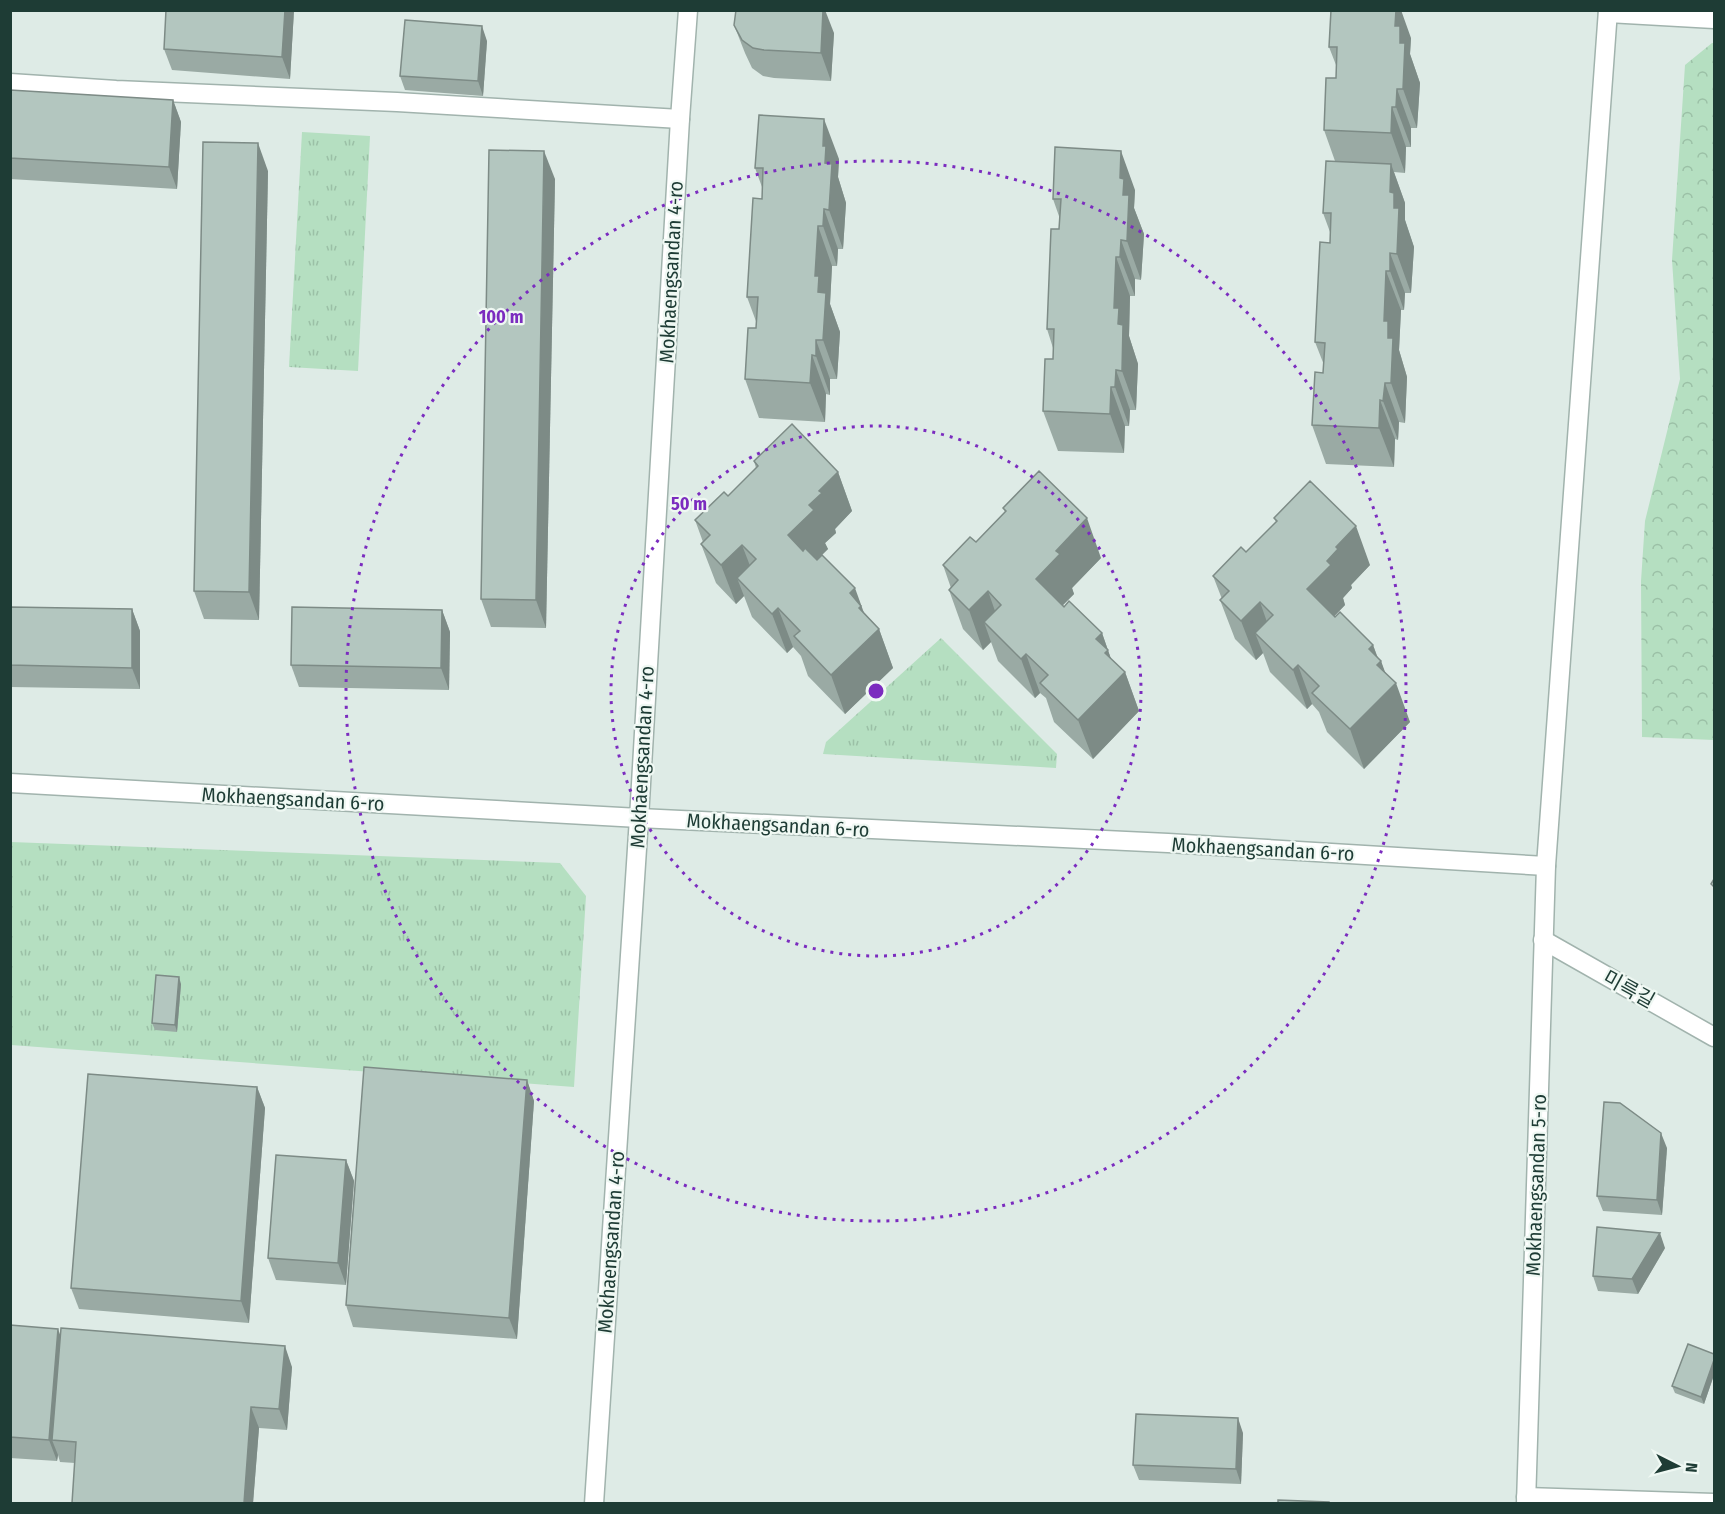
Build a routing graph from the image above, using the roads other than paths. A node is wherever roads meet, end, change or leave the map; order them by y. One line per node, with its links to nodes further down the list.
1 (688, 10): 5 (street, Mokhaengsandan 4-ro)
2 (1608, 12): 3 (street); 8 (street, Mokhaengsandan 5-ro)
3 (1714, 19)
4 (10, 83): 5 (street)
5 (680, 119): 7 (street, Mokhaengsandan 4-ro)
6 (10, 783): 7 (street, Mokhaengsandan 6-ro)
7 (639, 818): 8 (street, Mokhaengsandan 6-ro); 12 (street, Mokhaengsandan 4-ro)
8 (1545, 866): 9 (street, Mokhaengsandan 5-ro)
9 (1543, 940): 10 (street, 미륵길); 11 (street, Mokhaengsandan 5-ro)
10 (1714, 1037)
11 (1526, 1500): 13 (street)
12 (594, 1503)
13 (1714, 1503)

